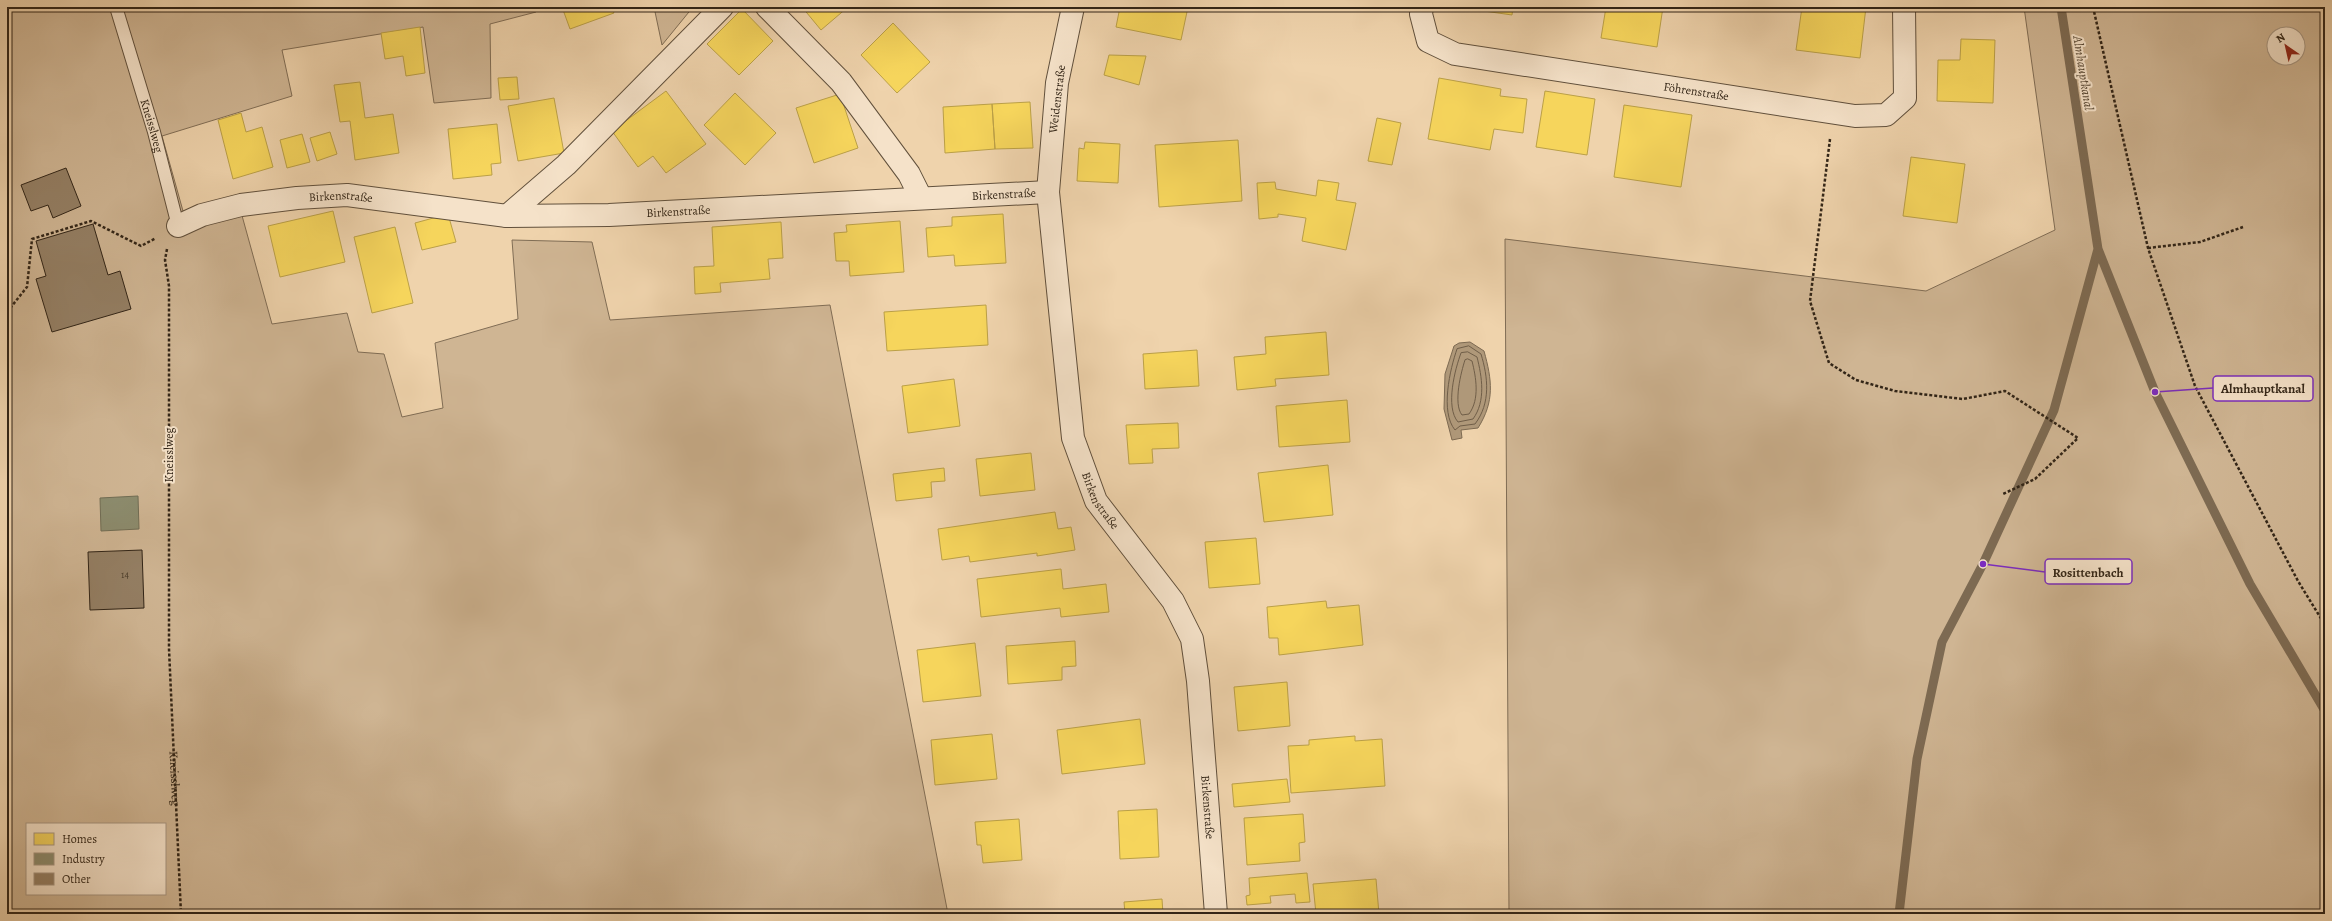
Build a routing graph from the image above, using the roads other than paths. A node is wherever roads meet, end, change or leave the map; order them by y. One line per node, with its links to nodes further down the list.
1 (116, 7): 10 (lane, Kneisslweg)
2 (722, 7): 9 (street)
3 (767, 7): 8 (street)
4 (1073, 7): 7 (street, Weidenstraße)
5 (1422, 7): 6 (street, Föhrenstraße)
6 (1904, 7)
7 (1048, 192): 8 (street, Birkenstraße); 11 (street, Birkenstraße)
8 (921, 198): 9 (street, Birkenstraße)
9 (507, 216): 10 (street, Birkenstraße)
10 (178, 226)
11 (1216, 914)

